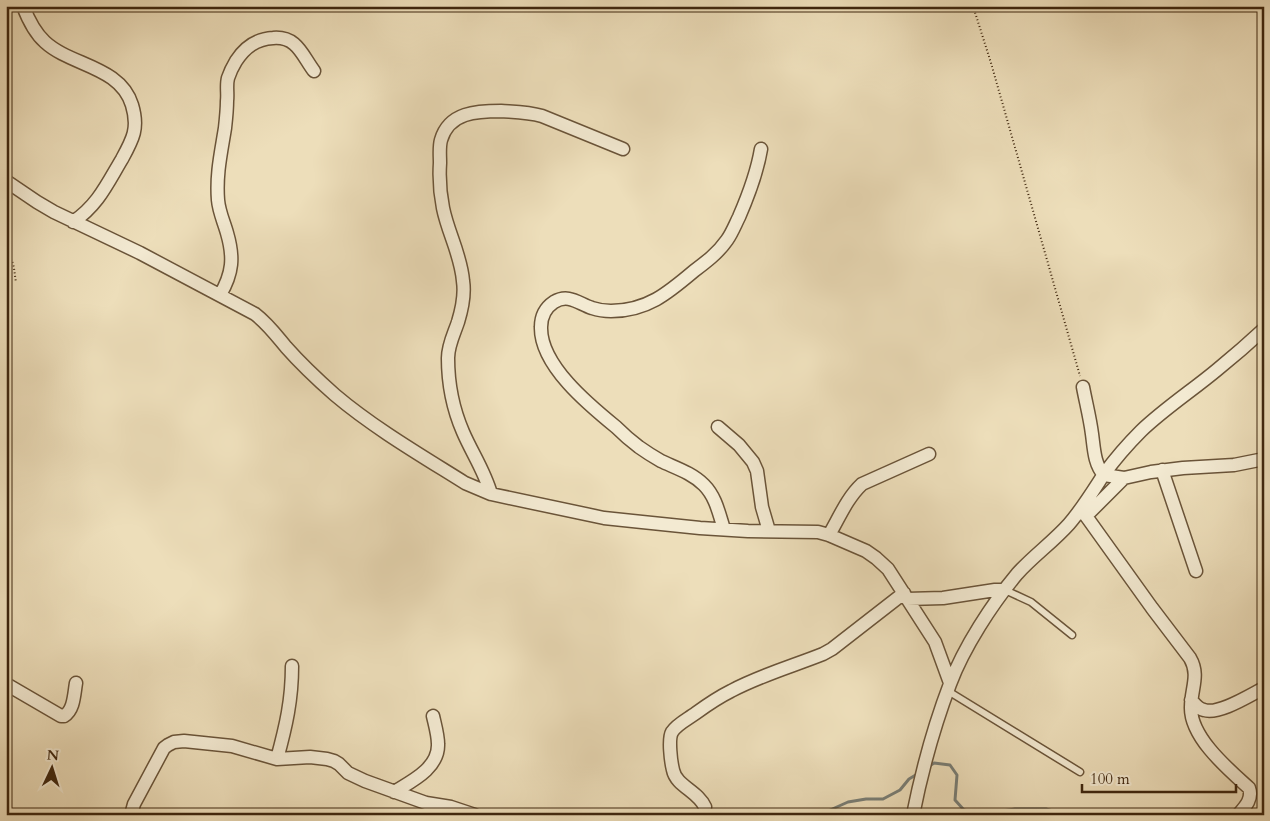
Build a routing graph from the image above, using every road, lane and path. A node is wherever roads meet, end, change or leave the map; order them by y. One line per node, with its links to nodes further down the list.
1 (973, 6): 12 (path)
2 (24, 7): 7 (street)
3 (314, 71): 10 (street)
4 (623, 149): 19 (street)
5 (761, 149): 21 (street)
6 (6, 181): 7 (street)
7 (73, 222): 10 (street)
8 (6, 254): 9 (path)
9 (16, 282)
10 (220, 295): 19 (street)
11 (1264, 329): 17 (street)
12 (1083, 387): 17 (street)
13 (718, 427): 22 (street)
14 (929, 454): 23 (street)
15 (1264, 459): 16 (street)
16 (1162, 470): 18 (street); 24 (street)
17 (1104, 475): 18 (street); 20 (street)
18 (1124, 478): 20 (street)
19 (491, 494): 21 (street)
20 (1083, 513): 25 (street); 33 (street)
21 (724, 529): 22 (street)
22 (769, 531): 23 (street)
23 (829, 535): 26 (street)
24 (1196, 570)
25 (1005, 590): 26 (street); 27 (lane); 31 (street)
26 (905, 596): 31 (street); 38 (street)
27 (1072, 635)
28 (292, 666): 35 (street)
29 (76, 683): 30 (street)
30 (6, 684)
31 (949, 687): 36 (lane); 41 (street)
32 (1264, 688): 33 (street)
33 (1191, 700): 42 (street)
34 (433, 716): 37 (street)
35 (277, 759): 37 (street); 39 (street)
36 (1080, 772)
37 (394, 792): 40 (street)
38 (704, 807)
39 (130, 815)
40 (475, 815)
41 (913, 815)
42 (1238, 815)

